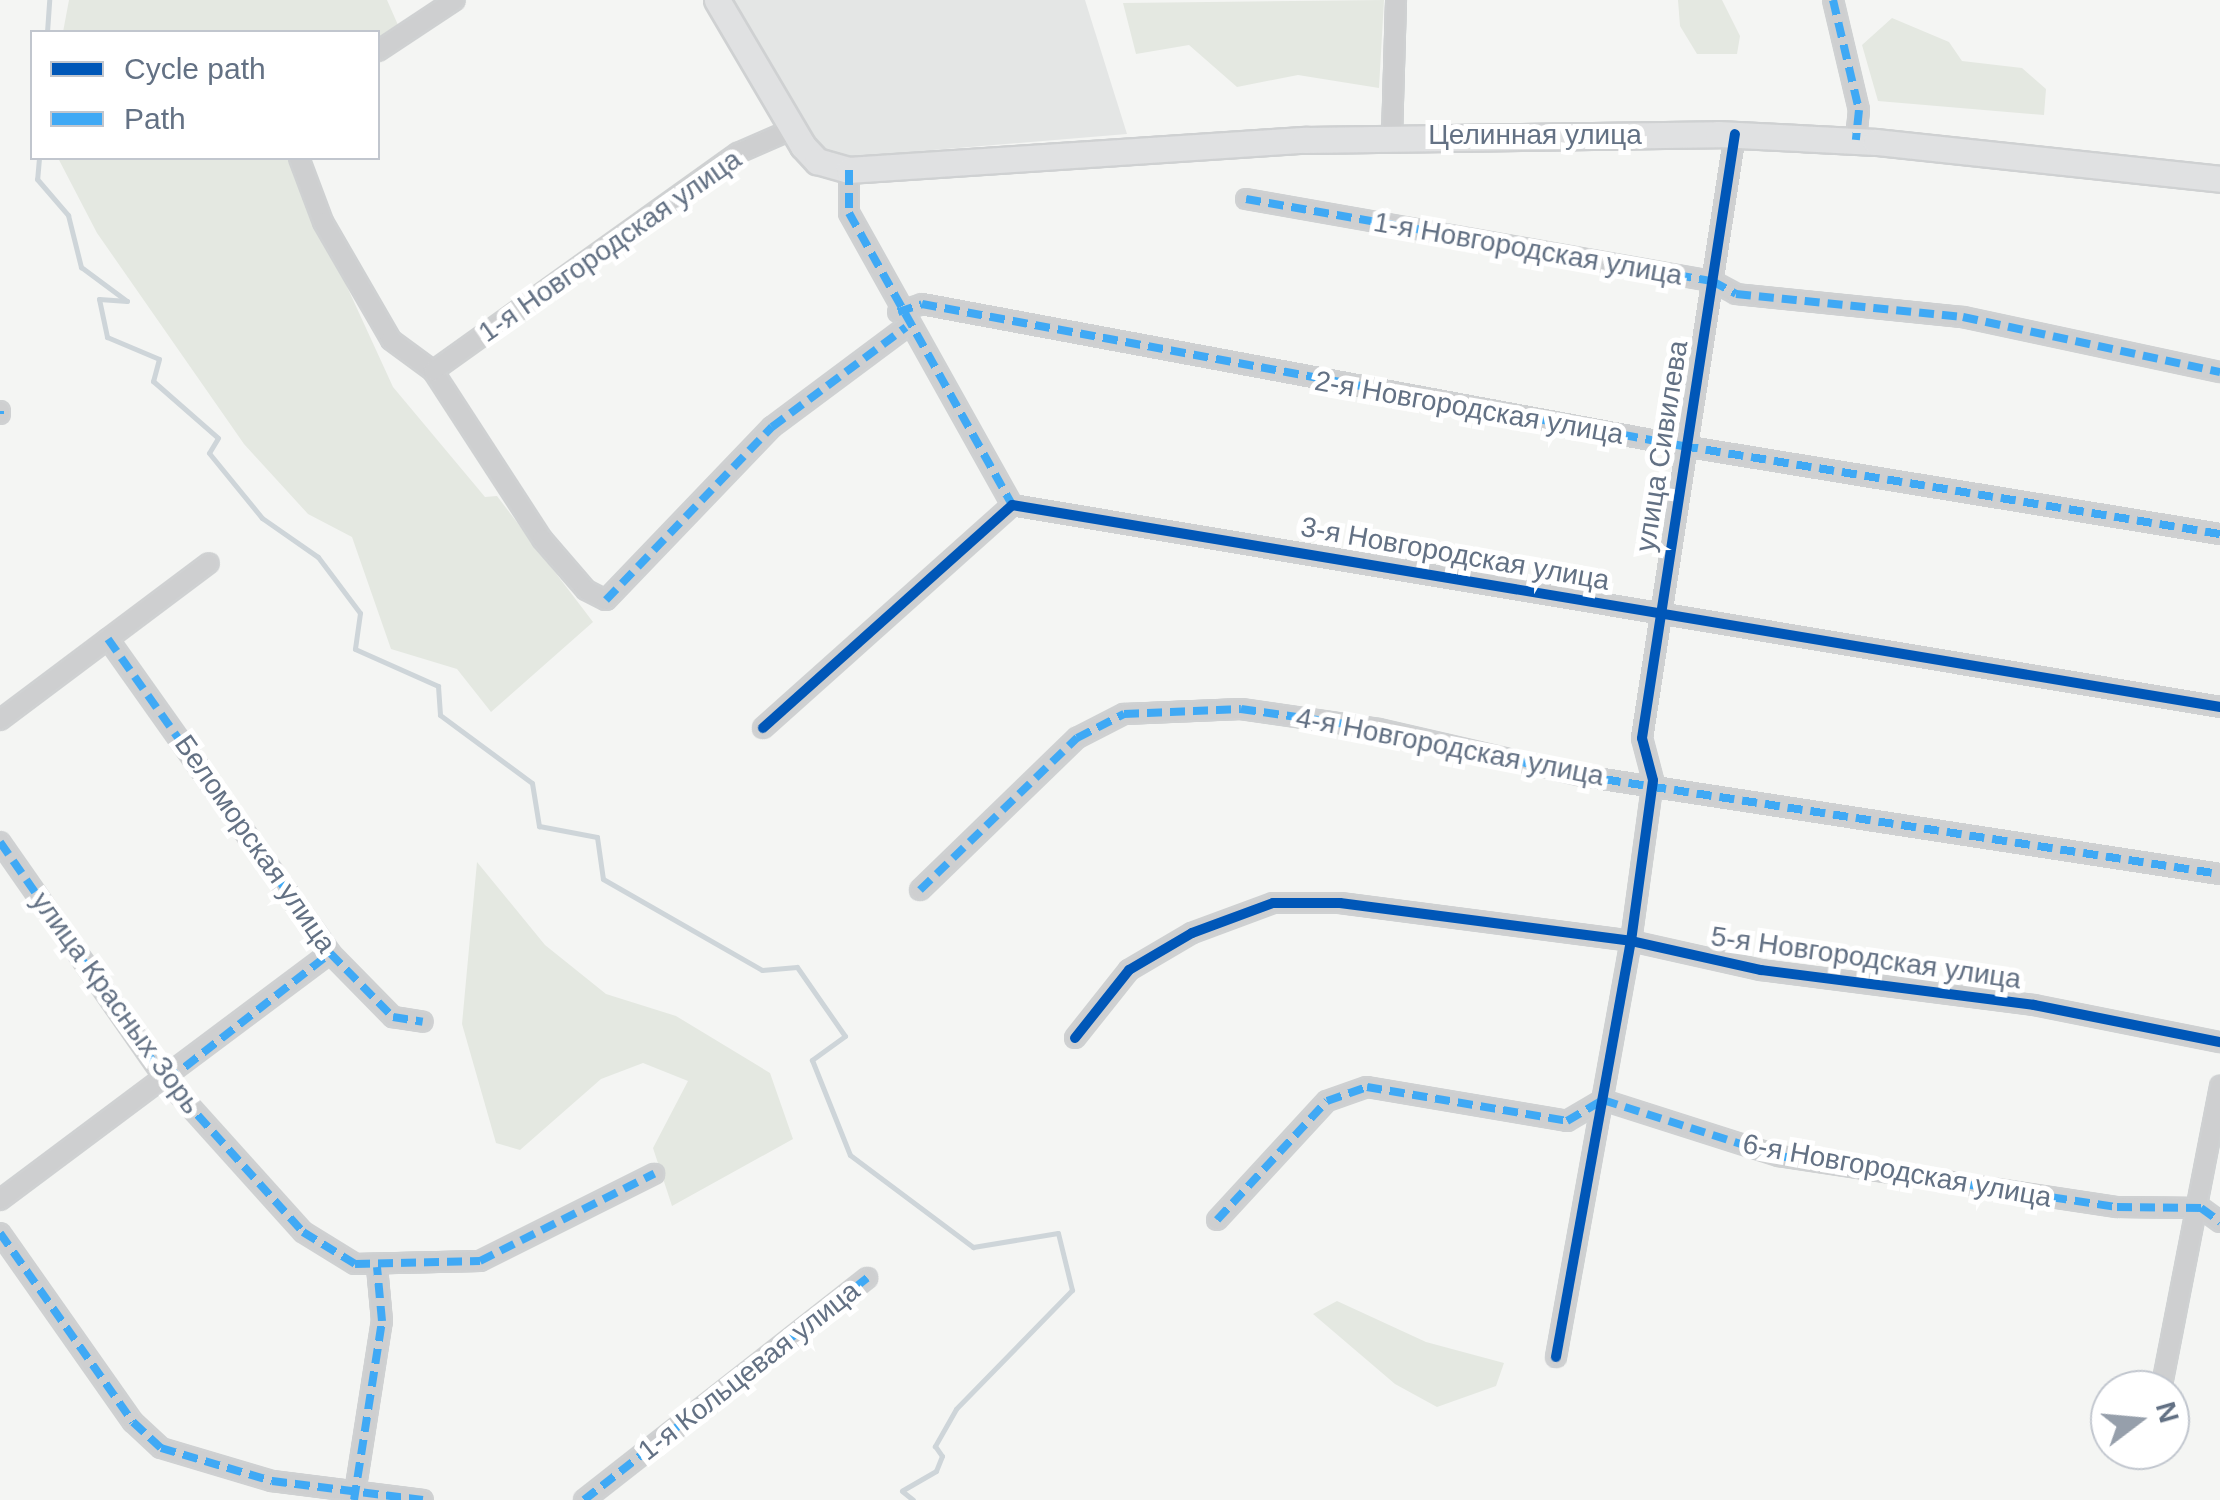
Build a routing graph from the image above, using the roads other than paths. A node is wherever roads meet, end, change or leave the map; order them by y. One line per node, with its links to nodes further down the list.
1 (454, 0): 5 (street)
2 (717, 0): 6 (main road)
3 (1396, 0): 8 (street)
4 (1834, 0): 9 (street)
5 (380, 50)
6 (792, 129): 11 (main road); 16 (street, 1-я Новгородская улица)
7 (1734, 134): 8 (main road, Целинная улица); 9 (main road, Целинная улица); 14 (street, улица Сивилева)
8 (1392, 136): 11 (main road, Целинная улица)
9 (1856, 140): 12 (main road, Целинная улица)
10 (299, 160): 16 (street)
11 (849, 170): 15 (street)
12 (2220, 179)
13 (1246, 199): 14 (street, 1-я Новгородская улица)
14 (1712, 281): 17 (street, 1-я Новгородская улица); 18 (street, улица Сивилева)
15 (902, 319): 16 (street); 18 (street, 2-я Новгородская улица); 19 (street)
16 (432, 371)
17 (2220, 372)
18 (1683, 446): 20 (street, 2-я Новгородская улица); 22 (street, улица Сивилева)
19 (1012, 505): 22 (street, 3-я Новгородская улица); 26 (street)
20 (2220, 534)
21 (209, 562): 23 (street)
22 (1658, 611): 24 (street, 3-я Новгородская улица); 27 (street, улица Сивилева)
23 (108, 639): 25 (street); 32 (street, Беломорская улица)
24 (2220, 707)
25 (0, 720)
26 (763, 728)
27 (1653, 780): 29 (street, 4-я Новгородская улица); 30 (street, 4-я Новгородская улица); 31 (street, улица Сивилева)
28 (0, 842): 36 (street, улица Красных Зорь)
29 (2220, 874)
30 (920, 890)
31 (1631, 941): 34 (street, 5-я Новгородская улица); 35 (street, 5-я Новгородская улица); 38 (street, улица Сивилева)
32 (330, 953): 33 (street, Беломорская улица); 36 (street)
33 (423, 1022)
34 (1075, 1038)
35 (2220, 1042)
36 (167, 1081): 40 (street); 45 (street, улица Красных Зорь)
37 (2220, 1086): 41 (street)
38 (1603, 1100): 41 (street, 6-я Новгородская улица); 42 (street); 47 (street, улица Сивилева)
39 (654, 1174): 45 (street, улица Красных Зорь)
40 (0, 1200)
41 (2201, 1208): 43 (street); 48 (street)
42 (1217, 1220)
43 (2220, 1222)
44 (0, 1233): 49 (street)
45 (377, 1267): 49 (street)
46 (867, 1278): 51 (street, 1-я Кольцевая улица)
47 (1556, 1357)
48 (2165, 1370)
49 (355, 1494): 50 (street)
50 (422, 1500)
51 (584, 1500)

